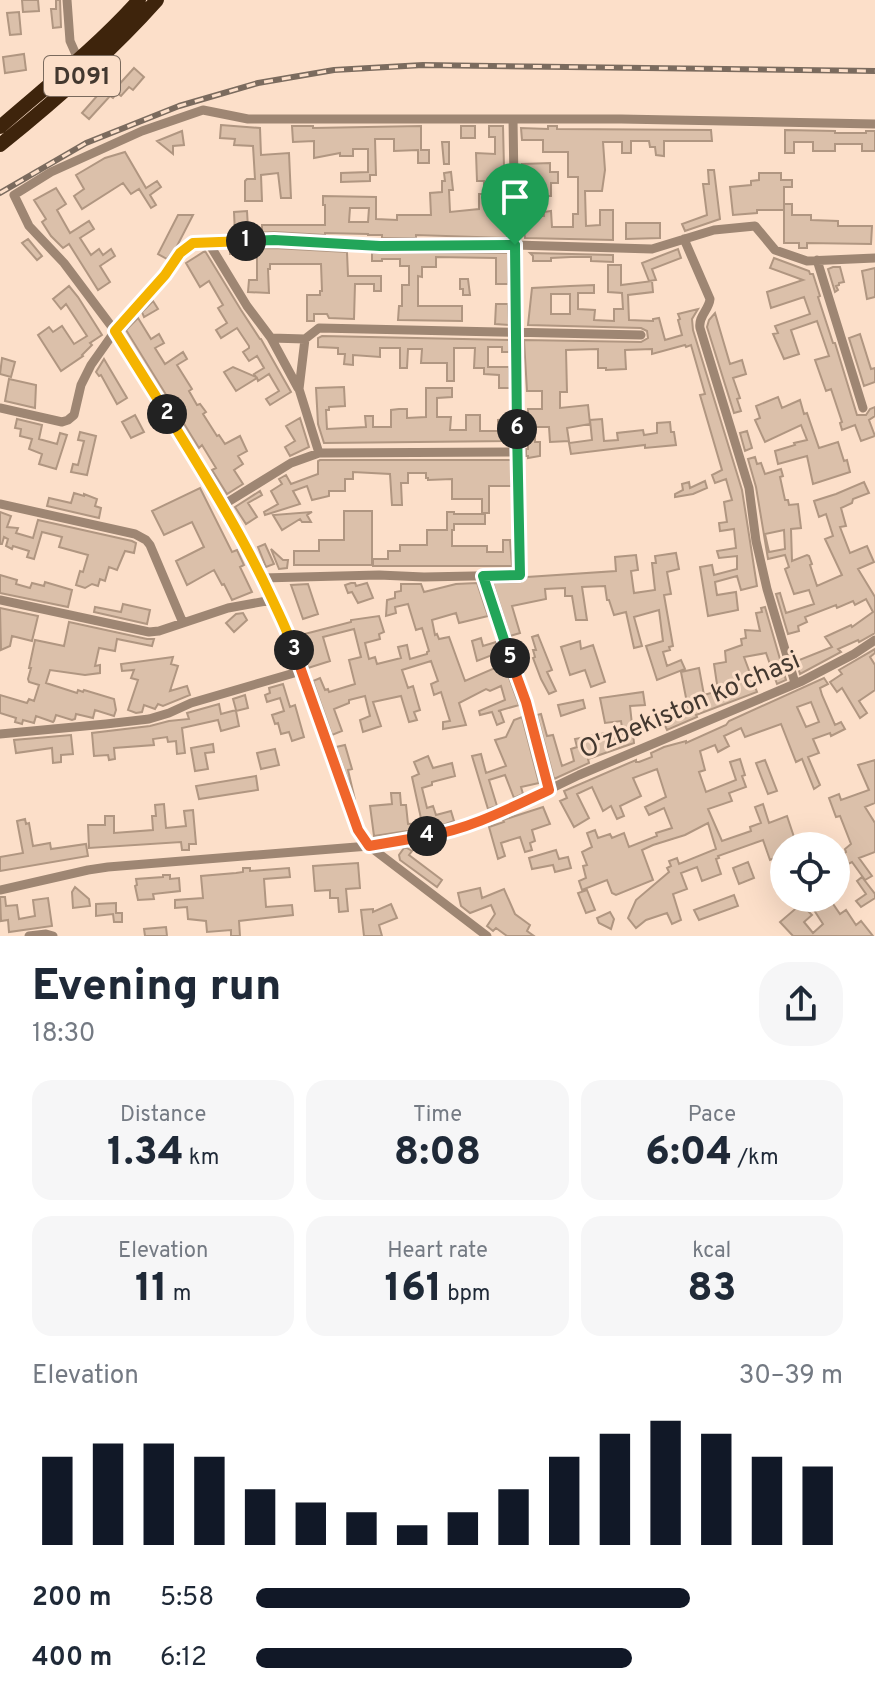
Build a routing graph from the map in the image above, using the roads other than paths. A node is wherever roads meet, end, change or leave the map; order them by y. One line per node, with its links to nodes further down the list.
1 (67, 0): 4 (street)
2 (139, 0): 4 (highway, D091)
3 (157, 0): 5 (highway, D091)
4 (78, 59): 5 (highway, D091)
5 (29, 112): 8 (highway, D091); 9 (highway, D091)
6 (513, 119): 7 (street); 12 (street); 15 (street)
7 (875, 124)
8 (0, 127)
9 (0, 145)
10 (684, 239): 12 (street); 14 (street); 34 (street)
11 (208, 242): 12 (street); 15 (street); 18 (street)
12 (515, 245): 16 (street)
13 (875, 258): 14 (street)
14 (817, 260): 22 (street)
15 (115, 331): 21 (street); 26 (street)
16 (515, 332): 17 (street); 19 (street); 23 (street)
17 (641, 335)
18 (271, 338): 19 (street); 20 (street)
19 (305, 339): 20 (street)
20 (299, 389): 24 (street)
21 (0, 408)
22 (863, 408)
23 (518, 452): 24 (street); 27 (street)
24 (319, 453): 26 (street)
25 (0, 504): 31 (street)
26 (223, 505): 28 (street)
27 (483, 576): 28 (street); 36 (street)
28 (262, 578): 30 (street)
29 (0, 600): 31 (street)
30 (272, 600): 31 (street); 33 (street)
31 (183, 623)
32 (875, 640): 34 (street, O'zbekiston ko'chasi)
33 (301, 671): 35 (street); 37 (street)
34 (795, 683): 36 (street, O'zbekiston ko'chasi)
35 (0, 734)
36 (549, 790): 37 (street, O'zbekiston ko'chasi)
37 (369, 846): 38 (street, O'zbekiston ko'chasi); 41 (street)
38 (0, 890)
39 (29, 936): 40 (street)
40 (53, 936)
41 (487, 936)

